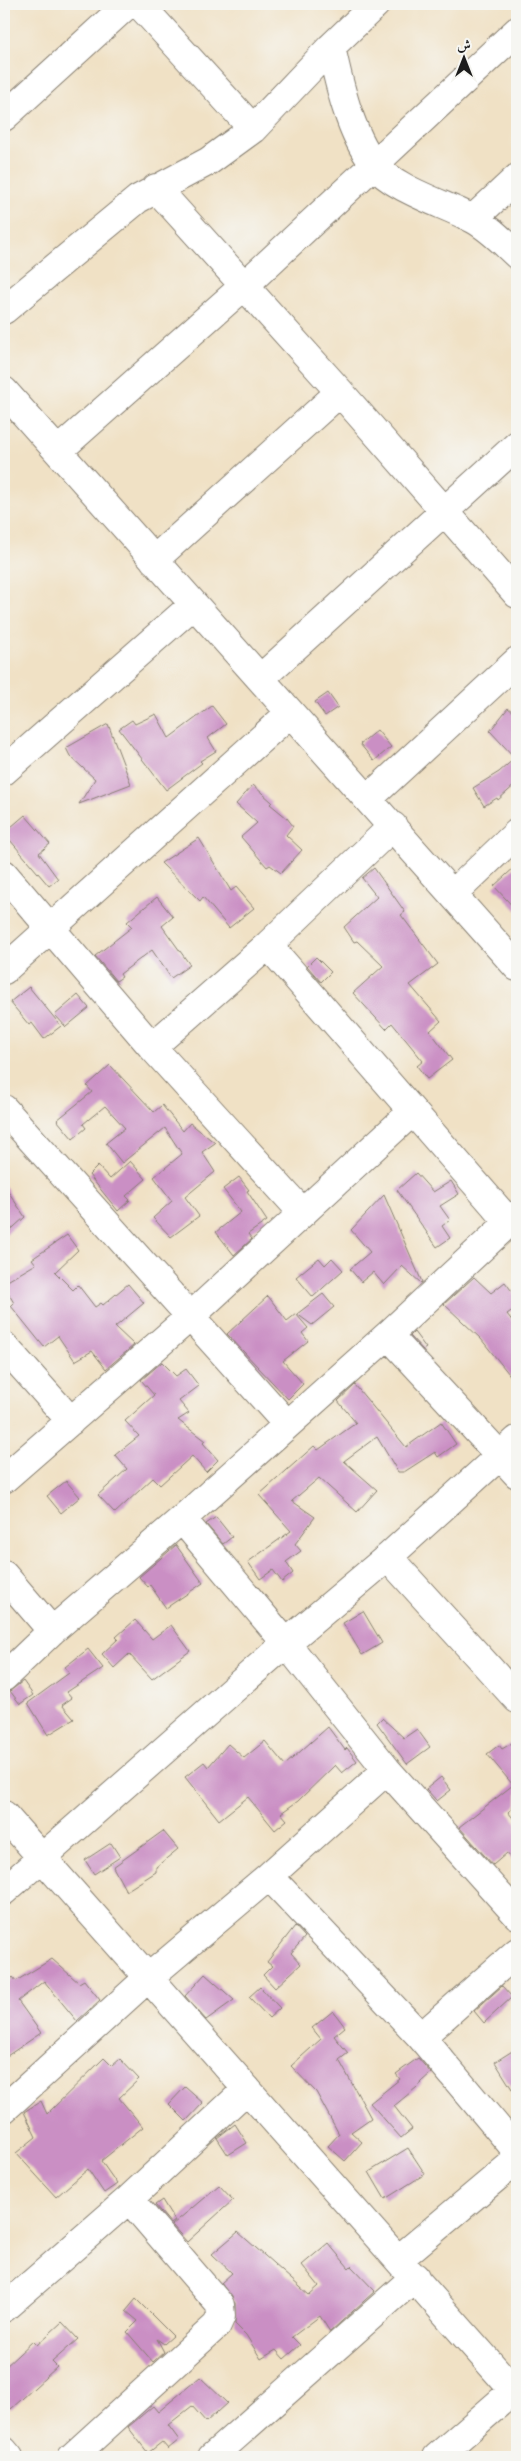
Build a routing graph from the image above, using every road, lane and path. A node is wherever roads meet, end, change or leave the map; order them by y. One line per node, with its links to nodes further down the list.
1 (128, 4): 6 (street)
2 (138, 4): 7 (street)
3 (376, 4): 5 (street)
4 (517, 31): 8 (street)
5 (331, 47): 7 (street); 8 (street)
6 (4, 117)
7 (253, 129): 10 (street)
8 (375, 165): 11 (street); 13 (street)
9 (517, 178): 11 (street)
10 (156, 188): 13 (street); 14 (street)
11 (473, 219): 12 (street)
12 (517, 255)
13 (244, 286): 16 (street); 18 (street)
14 (4, 310)
15 (4, 390): 18 (street)
16 (340, 392): 19 (street); 20 (street)
17 (517, 445): 19 (street)
18 (58, 450): 20 (street)
19 (446, 511): 21 (street); 24 (street)
20 (154, 560): 22 (street)
21 (517, 594)
22 (193, 605): 24 (street); 26 (street)
23 (517, 661): 27 (street)
24 (261, 678): 25 (street)
25 (290, 713): 27 (street); 32 (street)
26 (4, 771)
27 (369, 798): 28 (street)
28 (393, 826): 31 (street); 33 (street)
29 (517, 833): 31 (street)
30 (4, 874): 32 (street)
31 (453, 894): 34 (street)
32 (50, 928): 35 (street); 36 (street)
33 (268, 945): 36 (street); 38 (street)
34 (517, 967)
35 (4, 970)
36 (152, 1047): 39 (street)
37 (4, 1109): 41 (street)
38 (412, 1112): 39 (street); 40 (street)
39 (303, 1213): 41 (street)
40 (513, 1219): 42 (street)
41 (192, 1316): 44 (street); 45 (street)
42 (388, 1335): 45 (street); 46 (street)
43 (4, 1346): 44 (street)
44 (71, 1421): 47 (street)
45 (287, 1424): 48 (street)
46 (512, 1457): 49 (street)
47 (4, 1479)
48 (182, 1518): 51 (street); 52 (street)
49 (388, 1557): 52 (street); 54 (street)
50 (4, 1575): 51 (street)
51 (52, 1631): 53 (street)
52 (286, 1643): 55 (street); 57 (street)
53 (4, 1677)
54 (517, 1699)
55 (387, 1770): 58 (street); 60 (street)
56 (4, 1815): 57 (street)
57 (42, 1857): 59 (street); 62 (street)
58 (269, 1876): 62 (street); 63 (street)
59 (4, 1891)
60 (517, 1915)
61 (517, 1952): 63 (street)
62 (148, 1978): 64 (street); 65 (street)
63 (420, 2037): 66 (street)
64 (247, 2090): 68 (street); 69 (street)
65 (4, 2109)
66 (517, 2150)
67 (517, 2160): 69 (street)
68 (129, 2199): 70 (street); 74 (street)
69 (407, 2268): 71 (street); 75 (street)
70 (4, 2308)
71 (516, 2392): 76 (street)
72 (4, 2451): 73 (street)
73 (9, 2457)
74 (72, 2457)
75 (212, 2457)
76 (437, 2457)

